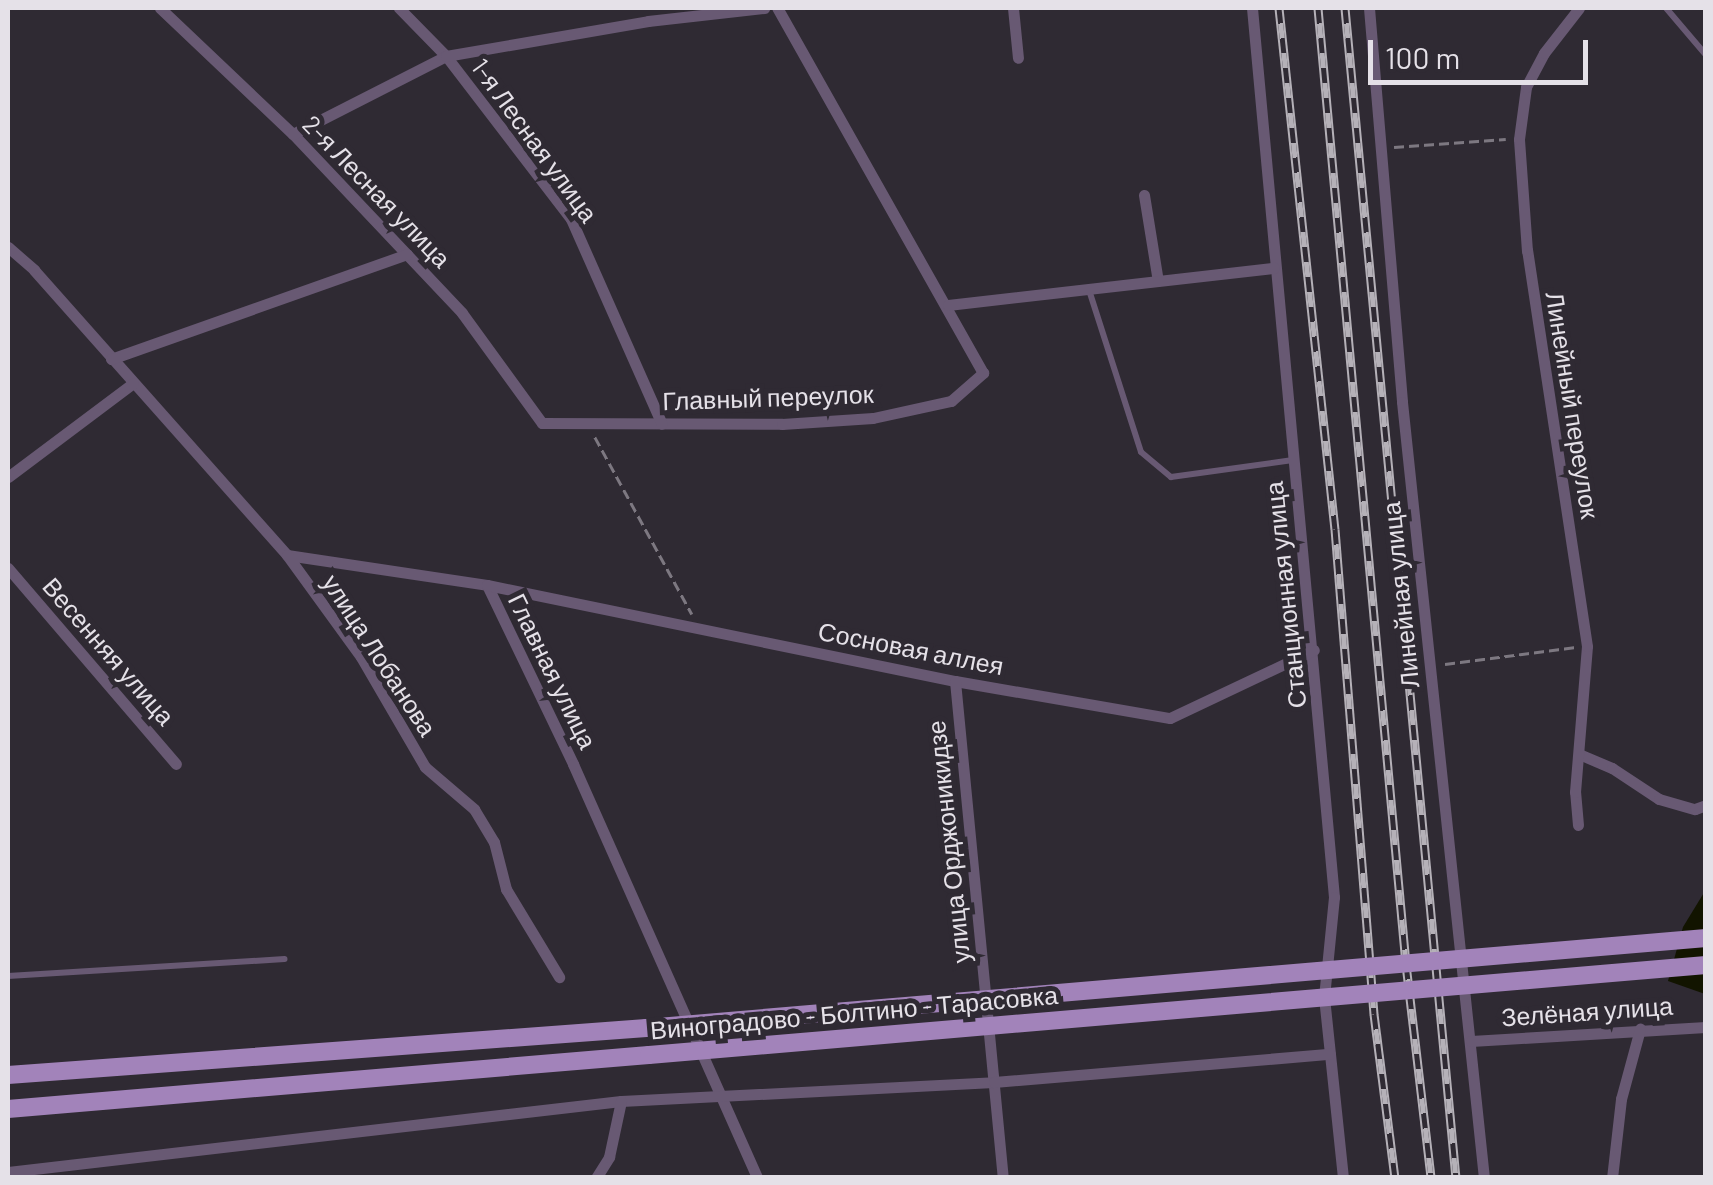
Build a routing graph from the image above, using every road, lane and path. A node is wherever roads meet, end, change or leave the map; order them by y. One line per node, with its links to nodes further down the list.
1 (160, 8): 13 (street, 2-я Лесная улица)
2 (399, 8): 11 (street, 1-я Лесная улица)
3 (764, 8): 11 (street)
4 (777, 8): 22 (street)
5 (1013, 8): 12 (street)
6 (1252, 8): 19 (street, Станционная улица)
7 (1369, 8): 15 (street, Линейная улица)
8 (1578, 8): 14 (street, Линейный переулок)
9 (1666, 8): 10 (lane)
10 (1706, 55)
11 (446, 56): 13 (street); 27 (street, 1-я Лесная улица)
12 (1018, 58)
13 (292, 134): 18 (street, 2-я Лесная улица)
14 (1518, 138): 15 (path); 34 (street, Линейный переулок)
15 (1378, 149): 36 (street, Линейная улица)
16 (1144, 194): 20 (street)
17 (8, 247): 23 (street)
18 (407, 254): 23 (street); 25 (street, 2-я Лесная улица)
19 (1274, 268): 20 (street); 28 (street, Станционная улица)
20 (1158, 281): 21 (street)
21 (1088, 289): 22 (street); 28 (lane)
22 (948, 305): 27 (street, Главный переулок)
23 (111, 359): 24 (street)
24 (133, 384): 29 (street); 30 (street)
25 (542, 423): 26 (street, Главный переулок)
26 (587, 423): 27 (street, Главный переулок); 33 (path)
27 (662, 424)
28 (1294, 460): 35 (street, Станционная улица)
29 (8, 478)
30 (287, 556): 32 (street, Главная улица); 46 (street, улица Лобанова)
31 (8, 568): 39 (street, Весенняя улица)
32 (488, 585): 33 (street, Сосновая аллея); 53 (street, Главная улица)
33 (700, 629): 37 (street, Сосновая аллея)
34 (1587, 646): 36 (path); 38 (street, Линейный переулок)
35 (1314, 650): 37 (street, Сосновая аллея); 50 (street, Станционная улица)
36 (1430, 666): 49 (street, Линейная улица)
37 (955, 681): 52 (street, улица Орджоникидзе)
38 (1580, 754): 40 (street); 41 (street, Линейный переулок)
39 (176, 764)
40 (1706, 806)
41 (1578, 824)
42 (1706, 938): 51 (main road, Виноградово - Болтино - Тарасовка, bridge)
43 (284, 959): 45 (lane)
44 (1706, 966): 55 (main road, Виноградово - Болтино - Тарасовка, bridge)
45 (8, 976)
46 (558, 977)
47 (1706, 1027): 48 (street, Зелёная улица)
48 (1640, 1029): 49 (street, Зелёная улица); 62 (street)
49 (1471, 1041): 61 (street, Линейная улица)
50 (1330, 1054): 52 (street); 60 (street, Станционная улица)
51 (8, 1075)
52 (994, 1082): 53 (street); 59 (street, улица Орджоникидзе)
53 (722, 1099): 54 (street); 58 (street, Главная улица)
54 (621, 1101): 56 (street); 57 (street)
55 (8, 1108)
56 (8, 1172)
57 (596, 1178)
58 (757, 1178)
59 (1003, 1178)
60 (1344, 1178)
61 (1484, 1178)
62 (1612, 1178)

